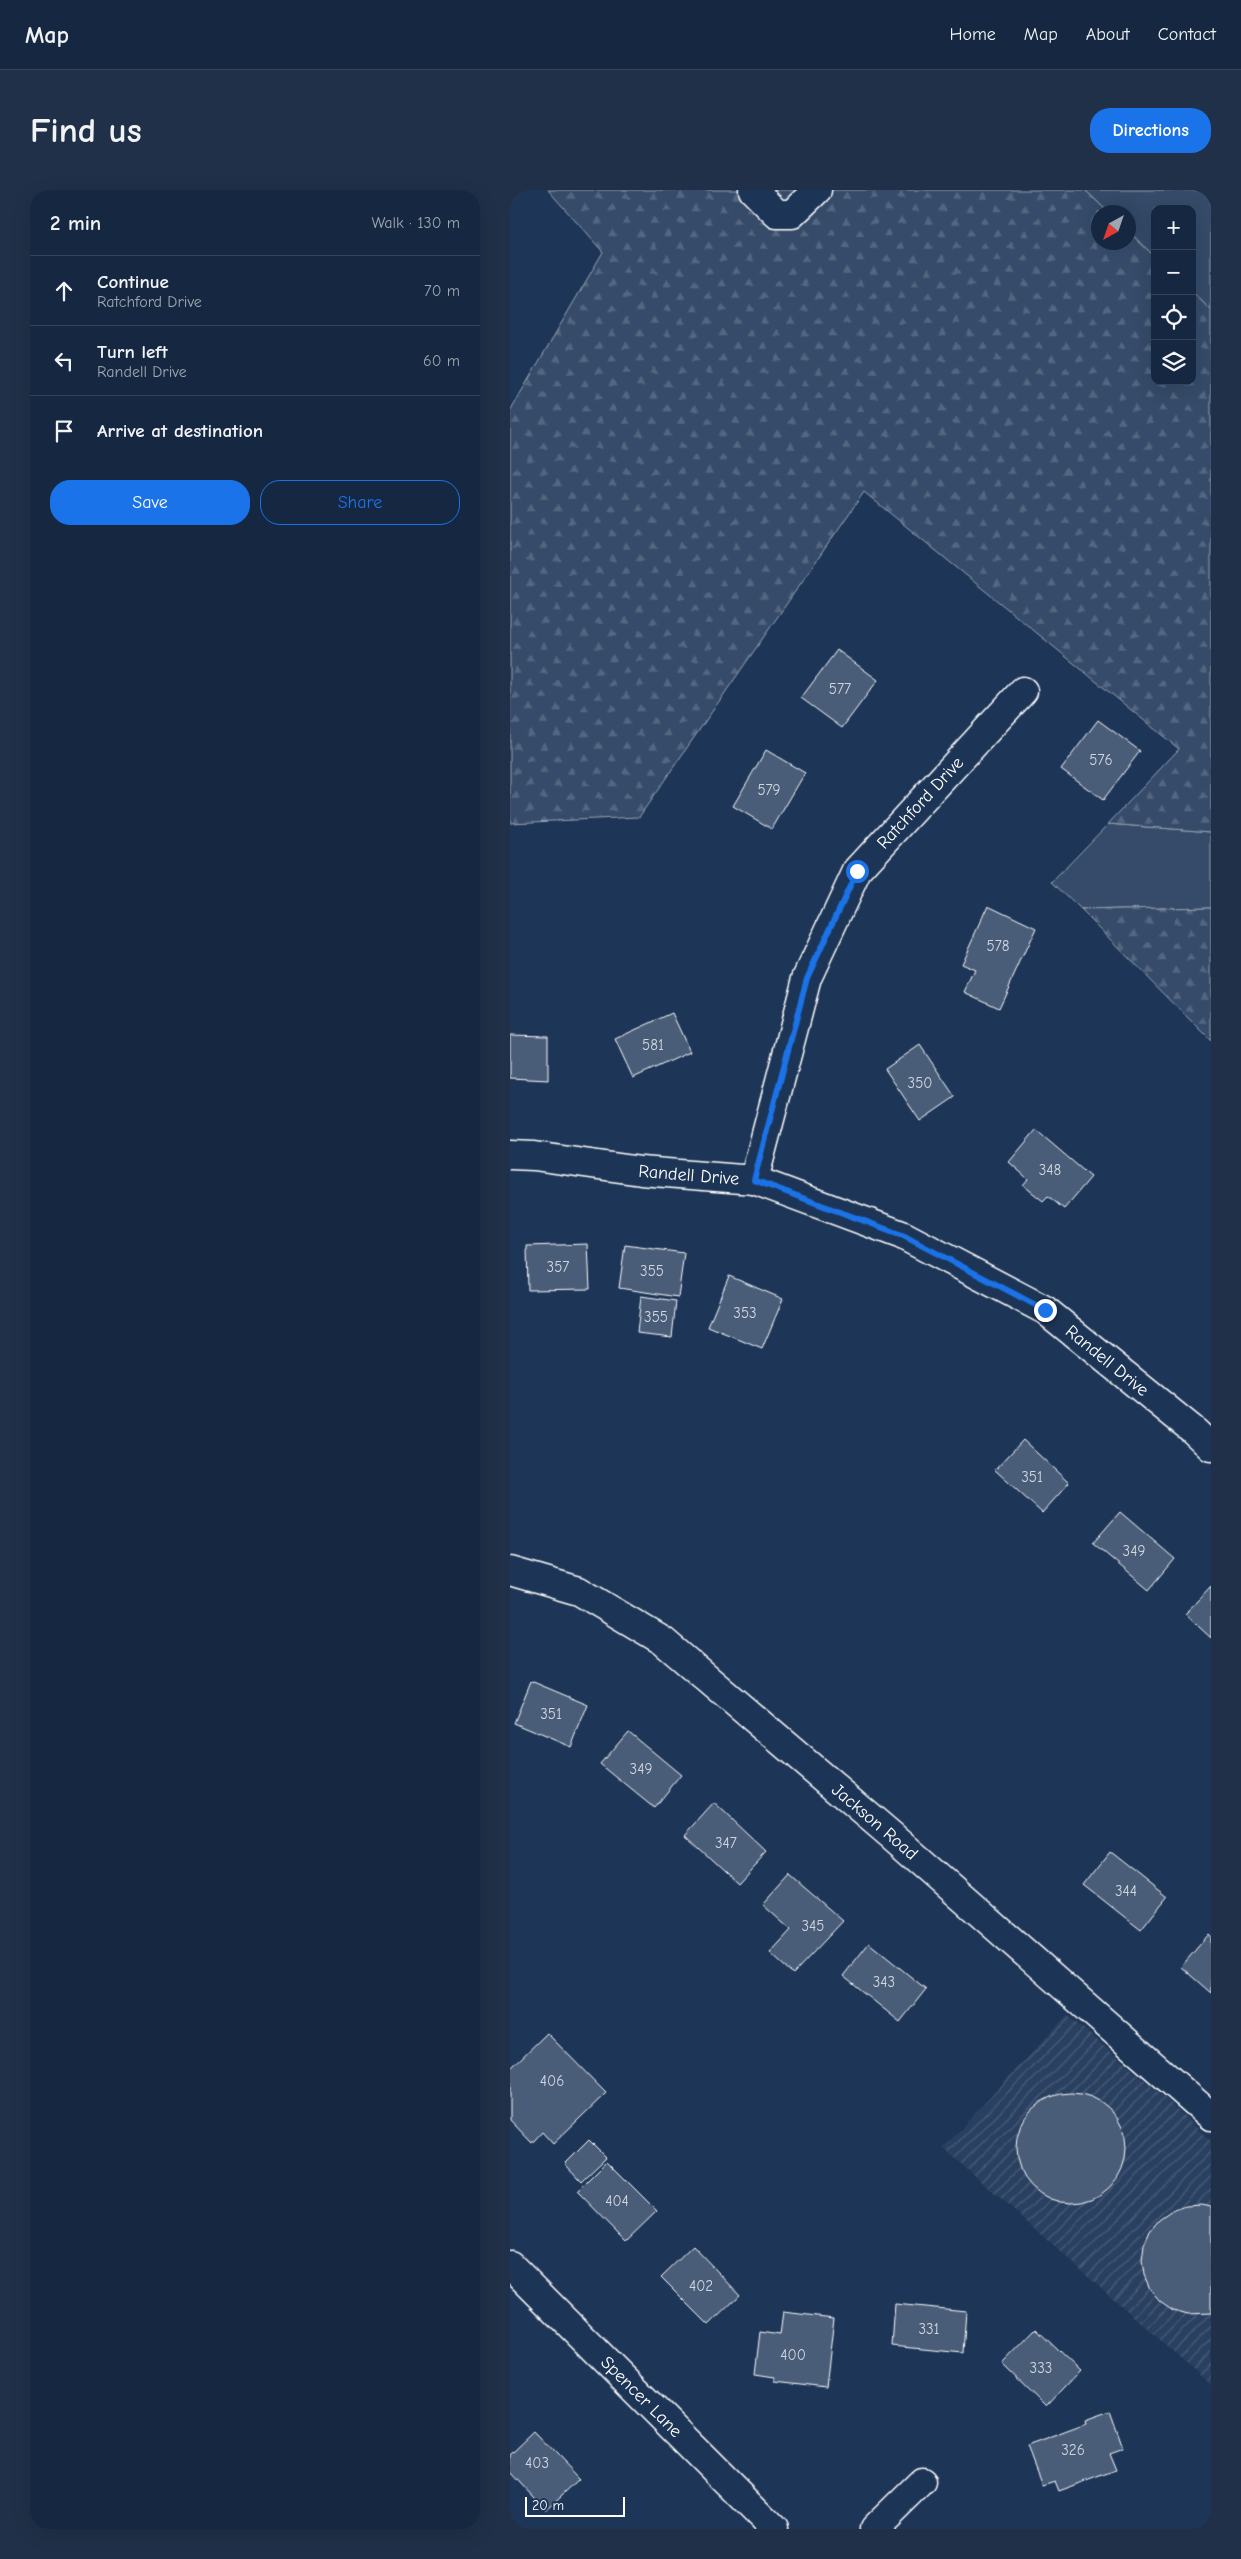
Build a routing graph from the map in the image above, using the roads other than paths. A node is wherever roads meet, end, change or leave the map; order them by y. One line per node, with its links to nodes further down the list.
1 (753, 190): 2 (street)
2 (817, 190)
3 (1023, 691): 5 (street, Ratchford Drive)
4 (510, 1155): 5 (street, Randell Drive)
5 (754, 1180): 6 (street, Randell Drive)
6 (1211, 1447)
7 (510, 1570): 8 (street, Jackson Road)
8 (1211, 2116)
9 (510, 2265): 11 (street, Spencer Lane)
10 (922, 2482): 12 (street)
11 (774, 2529)
12 (874, 2529)

